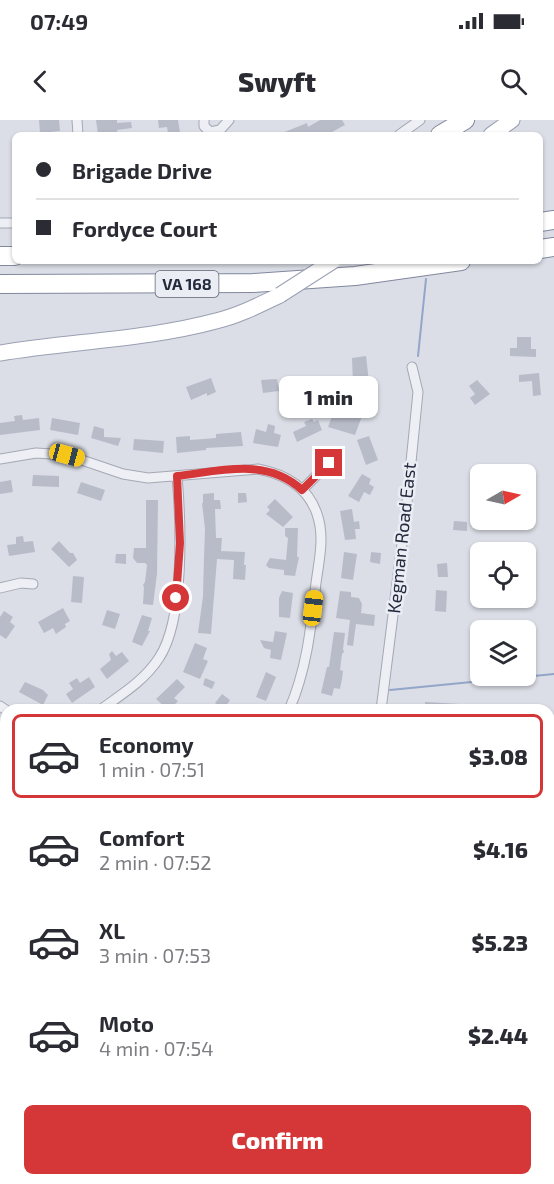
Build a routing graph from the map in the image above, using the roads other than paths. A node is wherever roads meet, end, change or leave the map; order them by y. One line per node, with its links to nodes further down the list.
1 (204, 120): 2 (street)
2 (229, 120)
3 (420, 120): 6 (street)
4 (465, 120): 7 (highway)
5 (512, 120): 8 (main road)
6 (403, 132)
7 (446, 132)
8 (495, 132)
9 (328, 264): 12 (main road, bridge)
10 (440, 264): 11 (highway, VA 168)
11 (0, 284)
12 (0, 353)
13 (412, 367): 22 (street, Kegman Road East)
14 (0, 459): 16 (street)
15 (329, 463): 17 (street)
16 (177, 476): 17 (street); 20 (street)
17 (302, 490): 21 (street)
18 (33, 584): 19 (street)
19 (0, 588)
20 (108, 704)
21 (291, 704)
22 (382, 704)

